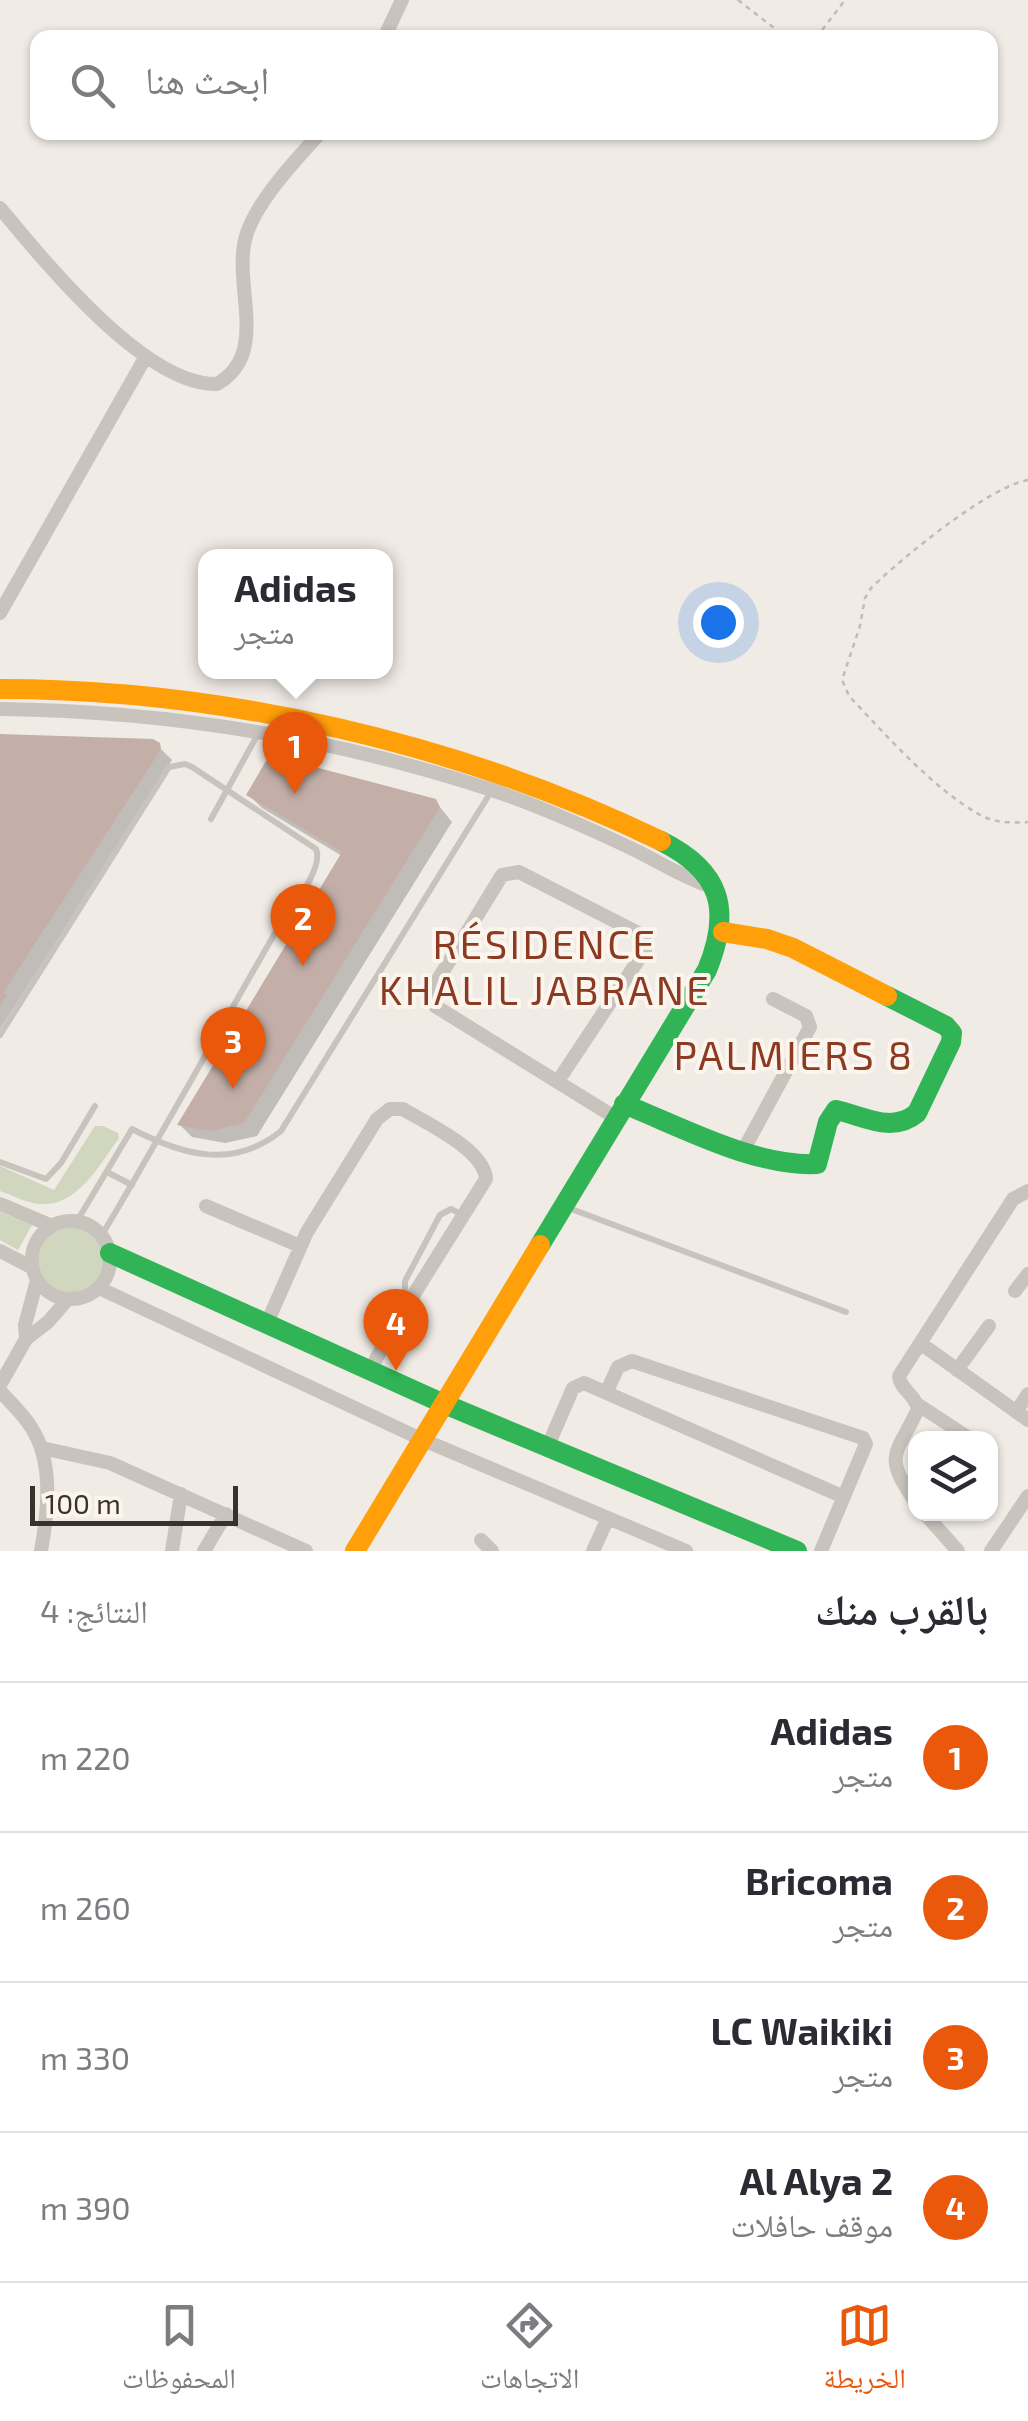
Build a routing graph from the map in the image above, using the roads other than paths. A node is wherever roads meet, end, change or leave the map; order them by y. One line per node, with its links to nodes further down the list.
1 (402, 0): 2 (street)
2 (388, 30)
3 (313, 140): 5 (street)
4 (0, 208): 5 (street)
5 (145, 358): 6 (street)
6 (0, 612)
7 (0, 689): 9 (street)
8 (0, 709): 9 (street)
9 (264, 723): 10 (street); 11 (lane)
10 (497, 782): 13 (street); 19 (lane)
11 (229, 791): 12 (lane); 15 (lane); 19 (lane)
12 (211, 819)
13 (722, 932): 18 (street); 20 (street)
14 (773, 999): 20 (street)
15 (0, 1035)
16 (558, 1082): 16 (street); 18 (street)
17 (95, 1106): 21 (lane)
18 (620, 1111): 20 (street); 27 (street)
19 (157, 1142): 22 (lane); 23 (lane)
20 (744, 1150)
21 (0, 1162)
22 (107, 1172): 23 (lane); 28 (lane)
23 (132, 1185): 30 (lane)
24 (1028, 1190): 42 (street)
25 (0, 1204): 29 (street)
26 (206, 1206): 31 (street)
27 (562, 1206): 38 (lane); 48 (street)
28 (76, 1221): 29 (street); 30 (street)
29 (52, 1226): 33 (street)
30 (106, 1244): 35 (street); 39 (street)
31 (300, 1246): 39 (street); 43 (street)
32 (0, 1251): 33 (street)
33 (35, 1274): 37 (street); 41 (street)
34 (1028, 1274): 36 (street)
35 (99, 1288): 37 (street); 52 (street)
36 (1015, 1292)
37 (68, 1300): 41 (street)
38 (846, 1312)
39 (267, 1323): 43 (street)
40 (989, 1326): 44 (street)
41 (26, 1339): 45 (street)
42 (920, 1344): 44 (street); 49 (street)
43 (371, 1369): 48 (street)
44 (958, 1370): 50 (street)
45 (0, 1388): 53 (street)
46 (606, 1393): 54 (street); 57 (street); 57 (street)
47 (1028, 1394): 50 (street)
48 (442, 1403): 52 (street); 54 (street)
49 (918, 1404): 51 (street); 55 (street)
50 (1022, 1416)
51 (958, 1431)
52 (422, 1439): 60 (street); 66 (street)
53 (42, 1448): 56 (street); 62 (street)
54 (548, 1448): 69 (street)
55 (908, 1492)
56 (182, 1494): 59 (street); 63 (street)
57 (844, 1497): 70 (street)
58 (1025, 1505): 72 (street)
59 (226, 1514): 64 (street); 65 (street)
60 (608, 1518): 67 (street); 68 (street)
61 (930, 1521): 71 (street)
62 (40, 1551)
63 (172, 1551)
64 (204, 1551)
65 (306, 1551)
66 (355, 1551)
67 (592, 1551)
68 (686, 1551)
69 (797, 1551)
70 (822, 1551)
71 (958, 1551)
72 (991, 1551)

